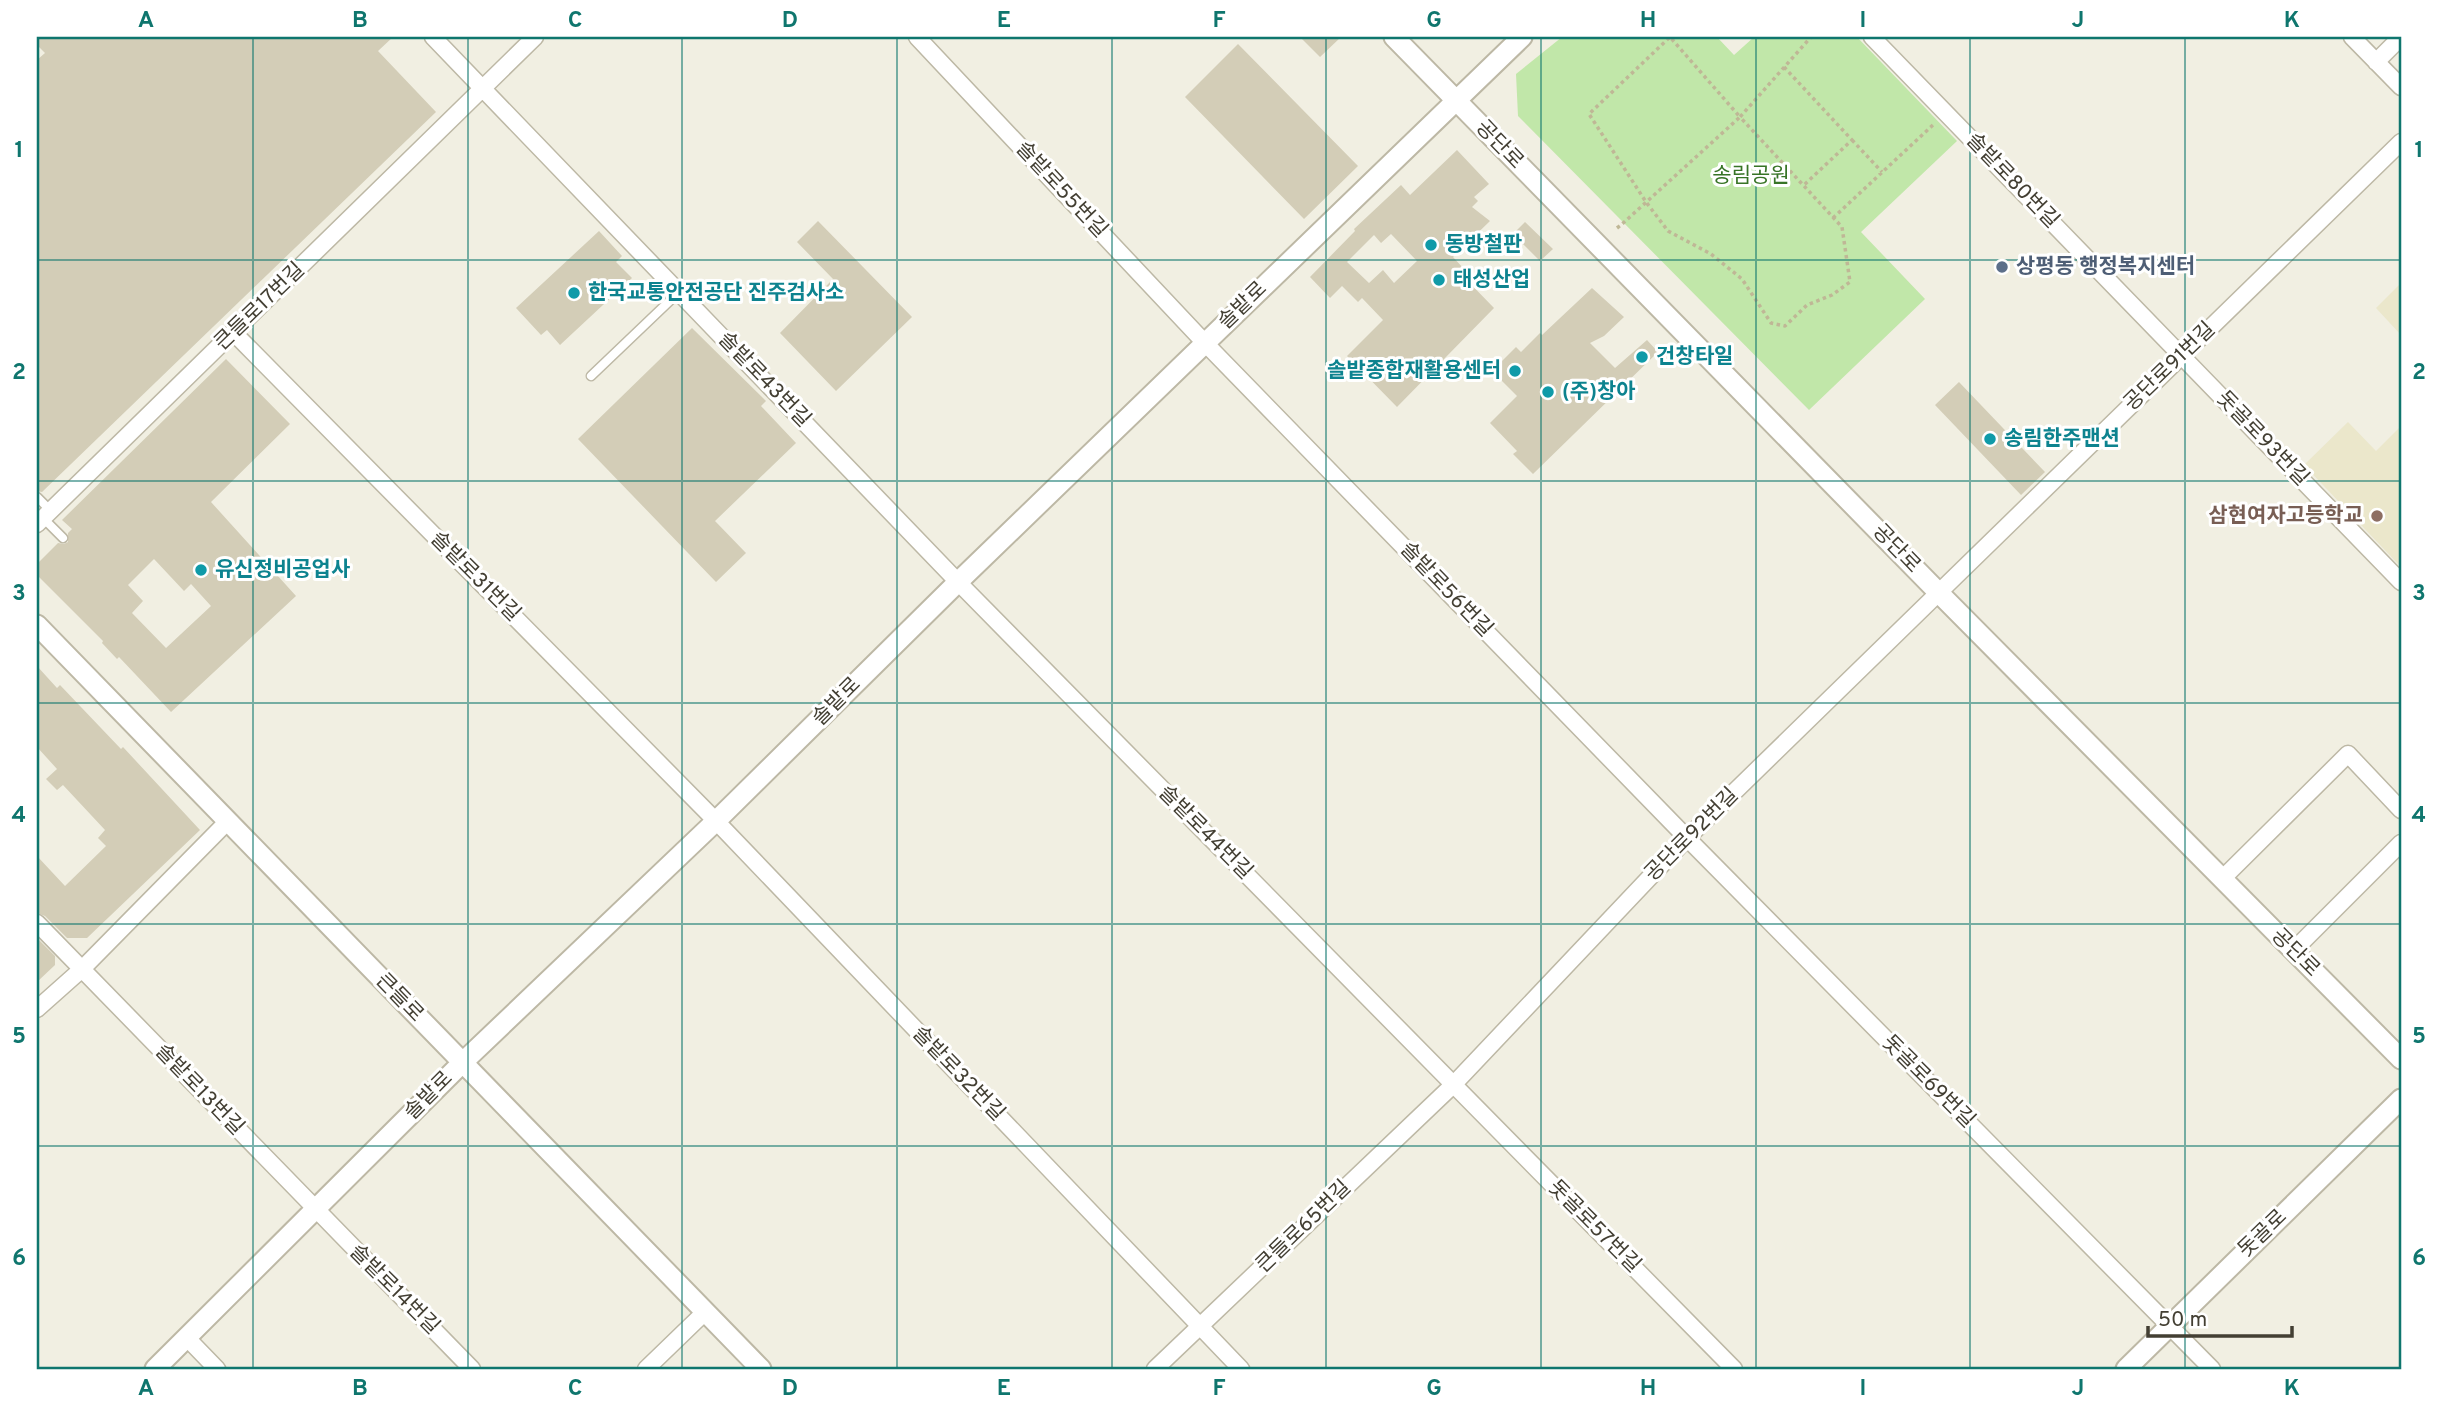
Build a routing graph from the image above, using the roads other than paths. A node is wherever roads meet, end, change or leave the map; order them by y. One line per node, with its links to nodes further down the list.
1 (433, 37): 11 (street, 솔밭로43번길)
2 (535, 37): 11 (street, 큰들로17번길)
3 (917, 37): 16 (street, 솔밭로55번길)
4 (1394, 37): 12 (street, 공단로)
5 (1522, 37): 12 (street, 솔밭로)
6 (1872, 37): 17 (street, 솔밭로80번길)
7 (2352, 37): 9 (street)
8 (2401, 37): 9 (street)
9 (2376, 62): 10 (street)
10 (2401, 87)
11 (483, 88): 14 (street, 솔밭로43번길); 15 (street, 큰들로17번길)
12 (1455, 100): 16 (street, 솔밭로); 24 (street, 공단로)
13 (2401, 142): 17 (street, 공단로91번길)
14 (679, 292): 18 (lane); 22 (street, 솔밭로43번길)
15 (234, 333): 20 (street, 큰들로17번길); 27 (street, 솔밭로31번길)
16 (1205, 343): 22 (street, 솔밭로); 29 (street, 솔밭로56번길)
17 (2182, 356): 23 (street, 돗골로93번길); 24 (street, 공단로91번길)
18 (591, 376)
19 (37, 497): 20 (lane)
20 (44, 518): 21 (lane)
21 (63, 538)
22 (958, 582): 27 (street, 솔밭로); 38 (street, 솔밭로44번길)
23 (2401, 582)
24 (1938, 592): 29 (street, 공단로92번길); 31 (street, 공단로)
25 (37, 625): 28 (street, 큰들로)
26 (2401, 810): 31 (street)
27 (716, 821): 37 (street, 솔밭로); 43 (street, 솔밭로32번길)
28 (227, 822): 34 (street); 37 (street, 큰들로)
29 (1687, 838): 38 (street, 공단로92번길); 42 (street, 돗골로69번길)
30 (2401, 844): 33 (street)
31 (2222, 878): 33 (street, 공단로)
32 (37, 923): 34 (street, 솔밭로13번길)
33 (2292, 951): 36 (street, 공단로)
34 (82, 970): 35 (street); 40 (street, 솔밭로13번길)
35 (37, 1009)
36 (2401, 1059)
37 (462, 1063): 40 (street, 솔밭로); 41 (street, 큰들로)
38 (1453, 1085): 43 (street, 큰들로65번길); 52 (street, 돗골로57번길)
39 (2401, 1099): 42 (street, 돗골로)
40 (316, 1210): 44 (street, 솔밭로); 47 (street, 솔밭로14번길)
41 (705, 1312): 48 (street); 49 (street, 큰들로)
42 (2170, 1326): 53 (street, 돗골로); 54 (street, 돗골로69번길)
43 (1199, 1327): 50 (street, 큰들로65번길); 51 (street, 솔밭로32번길)
44 (187, 1338): 45 (street, 솔밭로); 46 (street)
45 (155, 1369)
46 (216, 1369)
47 (472, 1369)
48 (646, 1369)
49 (761, 1369)
50 (1155, 1369)
51 (1241, 1369)
52 (1734, 1369)
53 (2126, 1369)
54 (2212, 1369)

